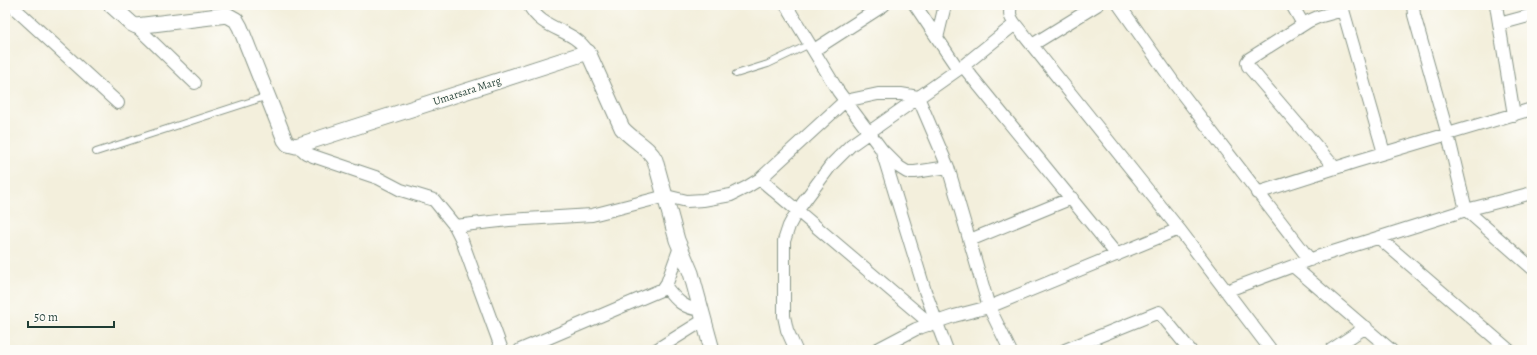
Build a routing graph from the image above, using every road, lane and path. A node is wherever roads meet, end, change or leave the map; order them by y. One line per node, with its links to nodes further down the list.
1 (11, 5): 30 (street)
2 (112, 5): 19 (street)
3 (529, 5): 23 (street)
4 (786, 5): 22 (street)
5 (884, 5): 22 (street)
6 (915, 5): 20 (street)
7 (945, 5): 20 (street)
8 (1011, 5): 16 (street)
9 (1098, 5): 21 (street)
10 (1119, 5): 42 (street)
11 (1292, 5): 17 (street)
12 (1413, 5): 34 (street)
13 (1496, 5): 18 (street)
14 (1344, 8): 17 (street); 38 (street)
15 (1532, 15): 18 (street)
16 (1015, 24): 21 (street); 24 (street)
17 (1304, 24): 40 (street)
18 (1499, 24): 32 (street)
19 (136, 26): 26 (street); 27 (street)
20 (937, 38): 24 (street)
21 (1032, 45): 49 (street)
22 (812, 47): 25 (lane); 29 (street)
23 (588, 52): 35 (street, Umarsara Marg); 44 (street)
24 (960, 67): 28 (street); 45 (street)
25 (736, 74)
26 (195, 83)
27 (268, 96): 35 (street); 37 (lane)
28 (918, 97): 29 (street); 33 (street); 39 (street)
29 (846, 101): 33 (street); 41 (street)
30 (118, 103)
31 (1532, 109): 32 (street)
32 (1514, 115): 34 (street)
33 (869, 132): 36 (street); 47 (street)
34 (1448, 135): 38 (street); 46 (street)
35 (298, 146): 48 (street)
36 (882, 150): 39 (street); 61 (street)
37 (96, 152)
38 (1384, 153): 40 (street)
39 (948, 167): 51 (street)
40 (1335, 168): 42 (street)
41 (760, 179): 44 (street); 47 (street)
42 (1257, 193): 54 (street)
43 (1532, 193): 46 (street)
44 (666, 196): 48 (street); 52 (street)
45 (1072, 198): 51 (street); 53 (street)
46 (1466, 210): 50 (street); 56 (street)
47 (797, 211): 61 (street); 67 (street)
48 (455, 226): 63 (street)
49 (1179, 229): 53 (street); 58 (street)
50 (1379, 238): 54 (street); 76 (street)
51 (970, 240): 59 (street)
52 (680, 247): 57 (street); 60 (street)
53 (1117, 255): 59 (street)
54 (1310, 260): 55 (street)
55 (1293, 266): 58 (street); 62 (street)
56 (1532, 268)
57 (666, 287): 60 (street); 64 (street)
58 (1226, 291): 73 (street)
59 (989, 307): 61 (street); 70 (street)
60 (703, 315): 65 (street); 66 (street)
61 (932, 324): 68 (street); 69 (street)
62 (1366, 327): 74 (street); 75 (street)
63 (502, 350)
64 (520, 350)
65 (656, 350)
66 (712, 350)
67 (796, 350)
68 (876, 350)
69 (947, 350)
70 (1010, 350)
71 (1065, 350): 72 (street)
72 (1190, 350)
73 (1271, 350)
74 (1331, 350)
75 (1391, 350)
76 (1508, 350)

